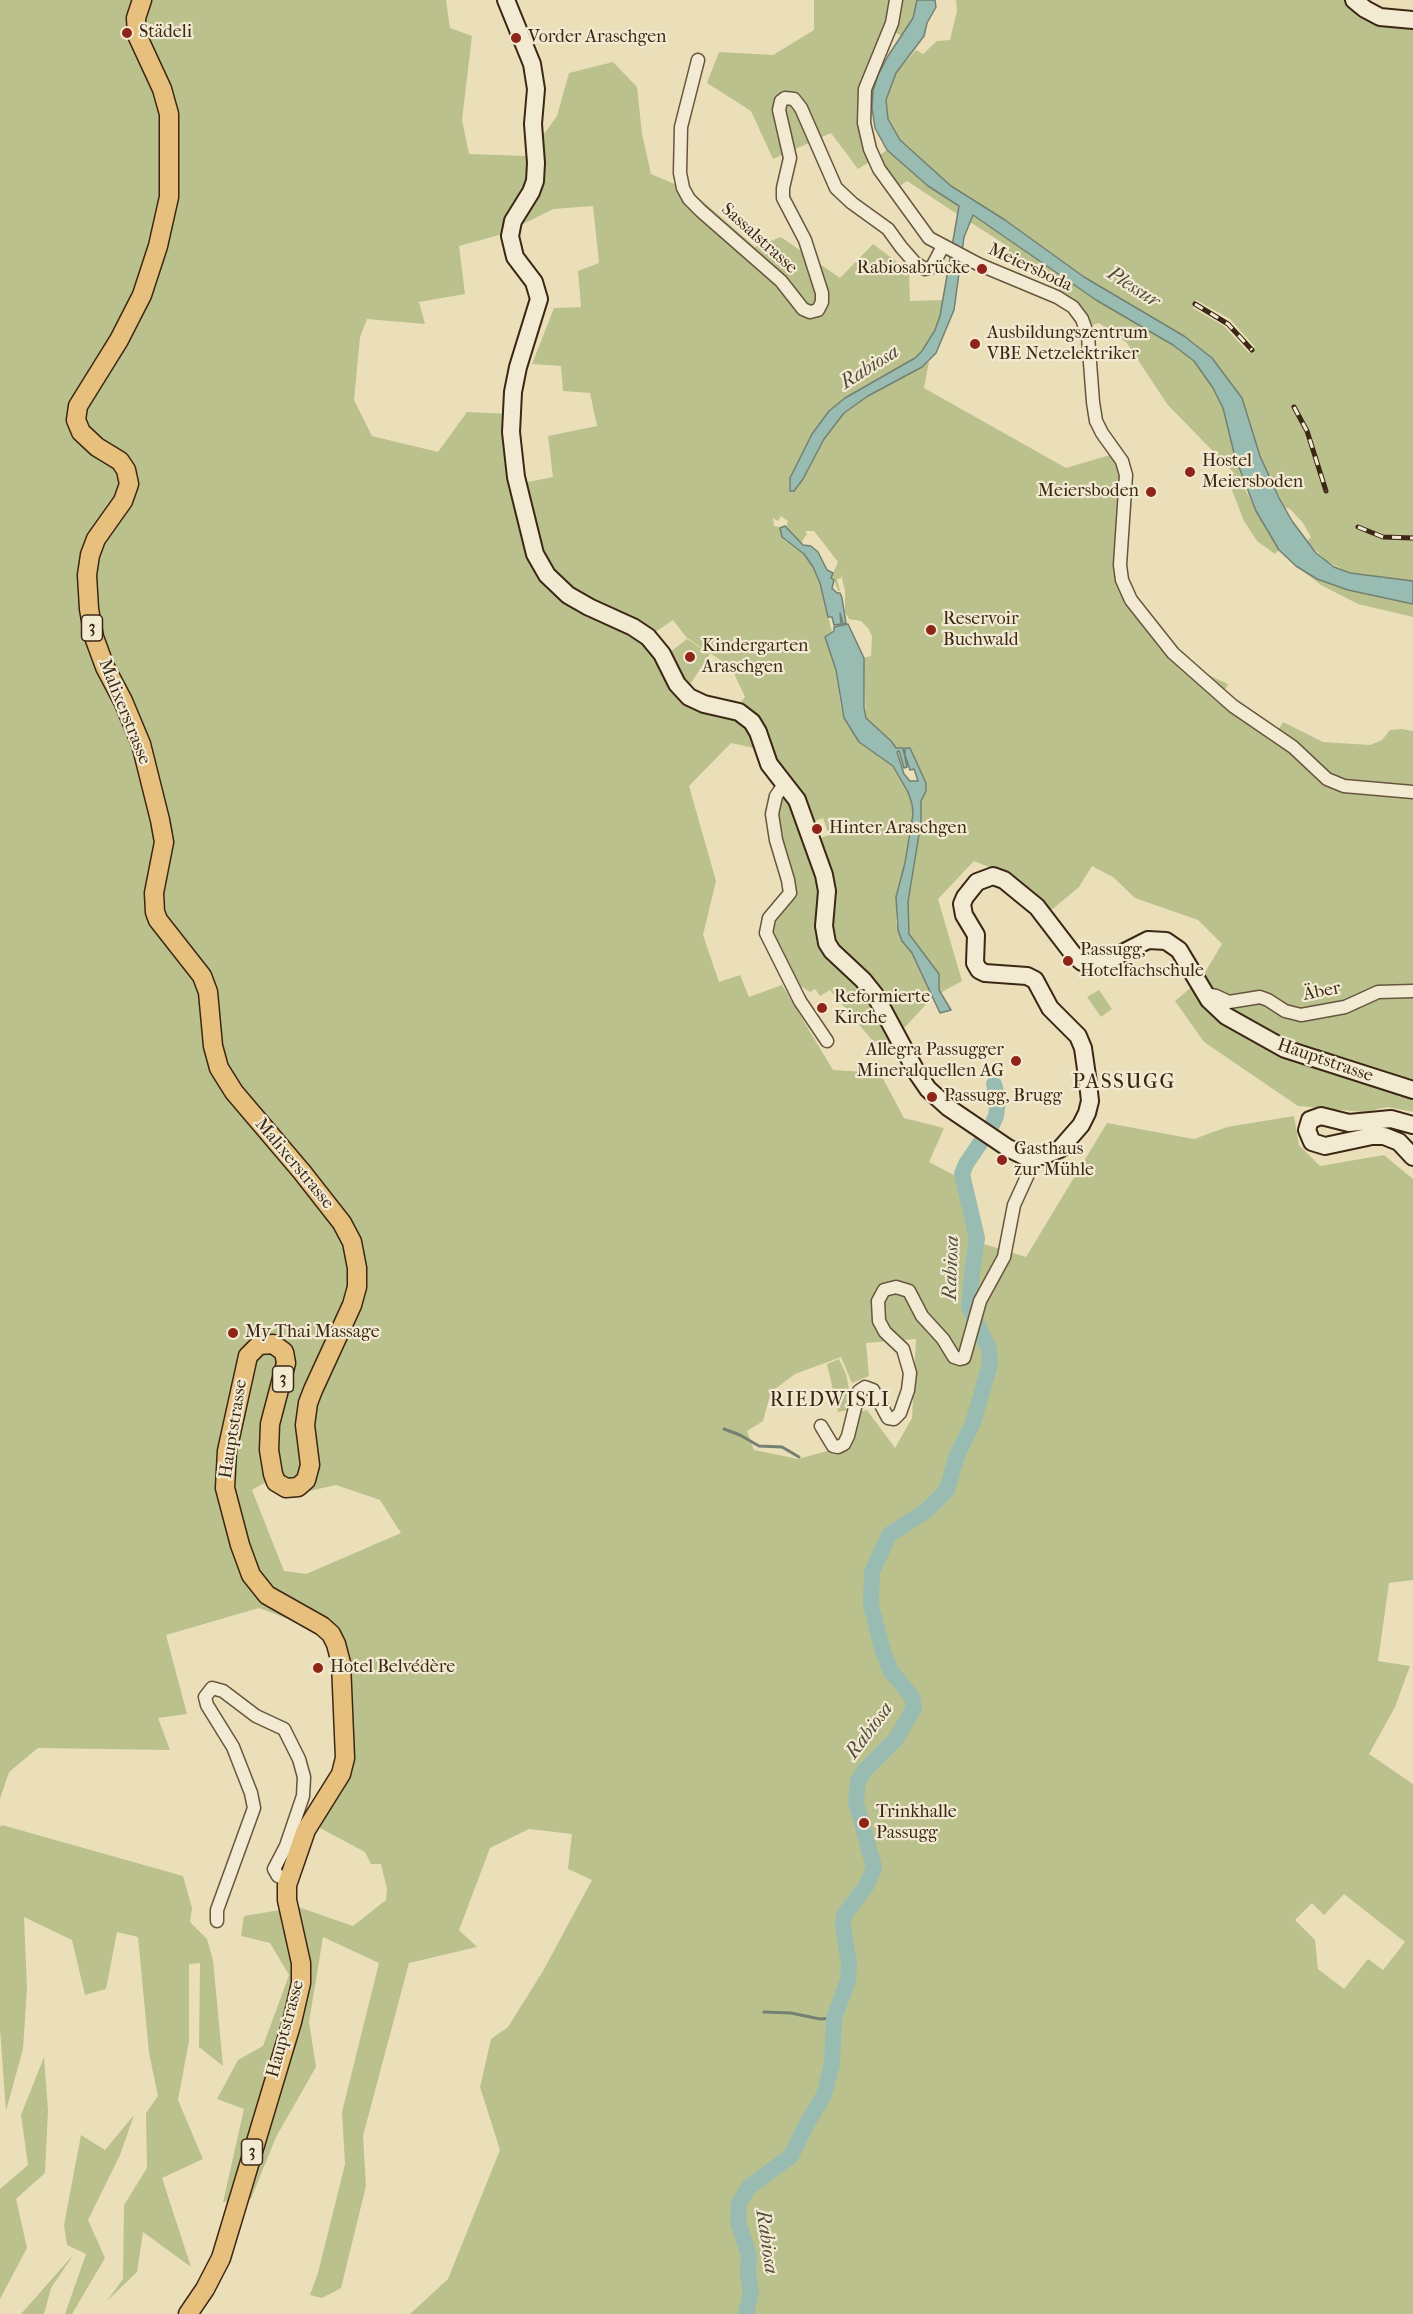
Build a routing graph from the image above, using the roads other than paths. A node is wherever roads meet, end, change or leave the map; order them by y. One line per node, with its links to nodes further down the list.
1 (142, 0): 17 (main road, Malixerstrasse / 3)
2 (506, 0): 8 (street)
3 (896, 0): 7 (street)
4 (1354, 0): 5 (street)
5 (1413, 20)
6 (698, 60): 7 (street, Sassalstrasse)
7 (945, 247): 9 (street, Meiersboda)
8 (785, 783): 12 (street); 15 (street)
9 (1413, 792)
10 (1413, 991): 11 (street, Äber)
11 (1205, 994): 13 (street, Hauptstrasse); 15 (street, Hauptstrasse)
12 (827, 1041)
13 (1413, 1090)
14 (1413, 1125): 16 (street)
15 (1032, 1157): 18 (street)
16 (1413, 1157)
17 (352, 1242): 19 (main road, Hauptstrasse / 3)
18 (821, 1426)
19 (289, 1880): 20 (street); 21 (main road, Hauptstrasse / 3)
20 (217, 1921)
21 (188, 2314)

